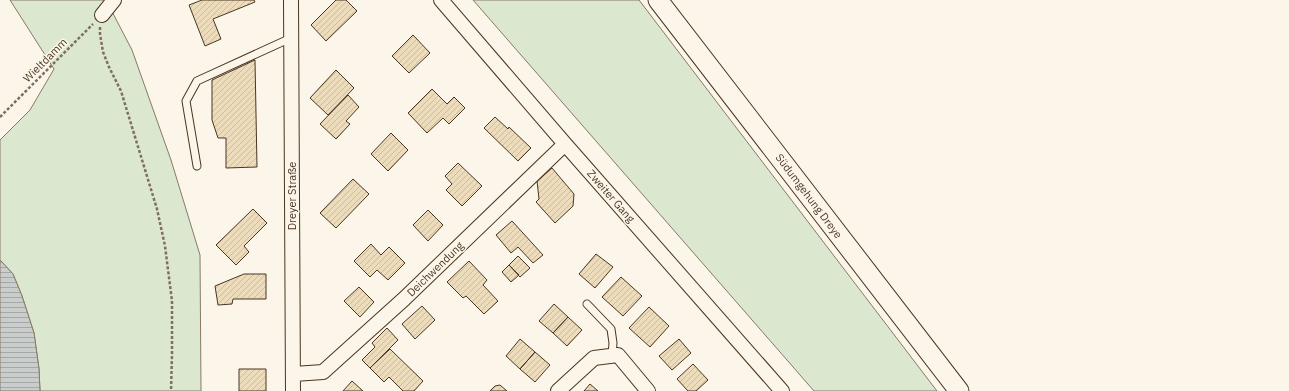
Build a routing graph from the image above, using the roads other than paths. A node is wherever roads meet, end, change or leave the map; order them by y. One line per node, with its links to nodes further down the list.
1 (114, 0): 5 (street)
2 (292, 0): 6 (street, Dreyer Straße)
3 (441, 0): 7 (street, Zweiter Gang)
4 (658, 0): 16 (main road, Südumgehung Dreye)
5 (102, 15)
6 (291, 38): 8 (lane); 11 (street, Dreyer Straße)
7 (565, 144): 11 (street, Deichwendung); 15 (street, Zweiter Gang)
8 (197, 166)
9 (587, 304): 10 (lane)
10 (612, 355): 13 (street); 14 (street)
11 (294, 374): 12 (street, Dreyer Straße)
12 (293, 391)
13 (558, 391)
14 (648, 391)
15 (782, 391)
16 (959, 391)

